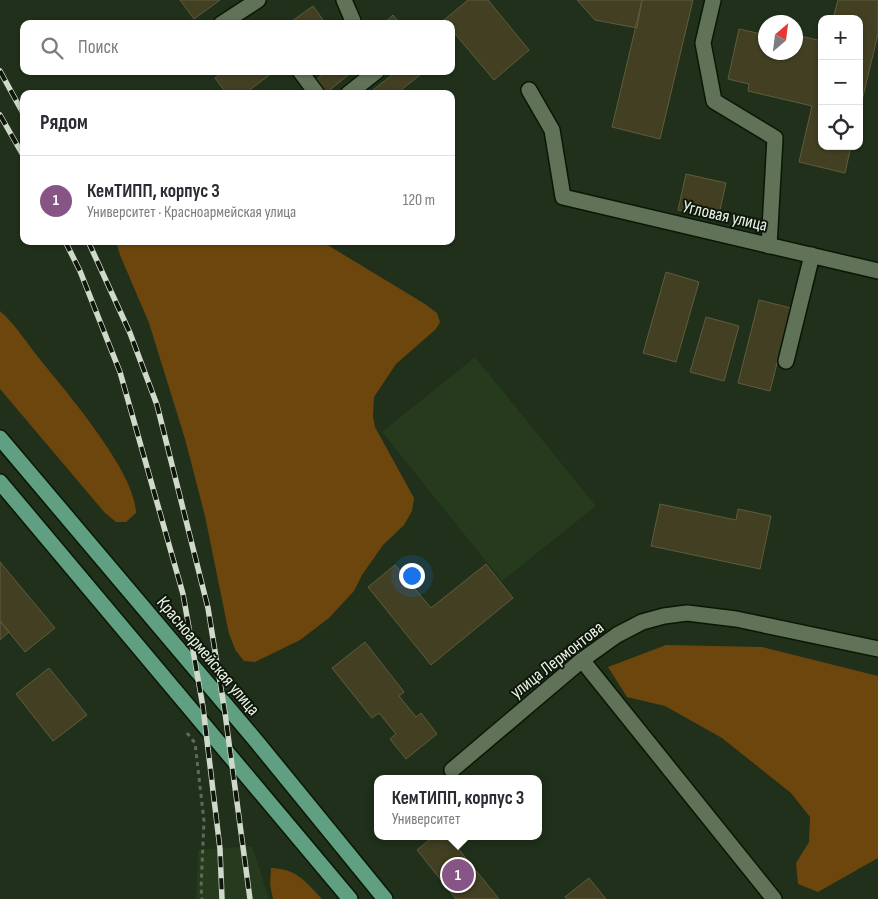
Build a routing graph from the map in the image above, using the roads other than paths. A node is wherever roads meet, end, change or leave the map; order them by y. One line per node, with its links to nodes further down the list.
1 (258, 0): 4 (lane)
2 (344, 0): 5 (lane)
3 (713, 0): 11 (lane)
4 (226, 20)
5 (354, 20)
6 (303, 75): 8 (lane)
7 (372, 75): 9 (lane)
8 (314, 90)
9 (353, 90)
10 (529, 90): 11 (lane, Угловая улица)
11 (769, 246): 12 (lane, Угловая улица)
12 (812, 255): 13 (lane, Угловая улица); 14 (lane)
13 (878, 271)
14 (786, 361)
15 (0, 438): 21 (main road, Красноармейская улица)
16 (0, 482): 20 (main road)
17 (878, 649): 18 (lane, улица Лермонтова)
18 (582, 660): 19 (lane, улица Лермонтова); 22 (lane)
19 (452, 770)
20 (350, 899)
21 (385, 899)
22 (774, 899)

